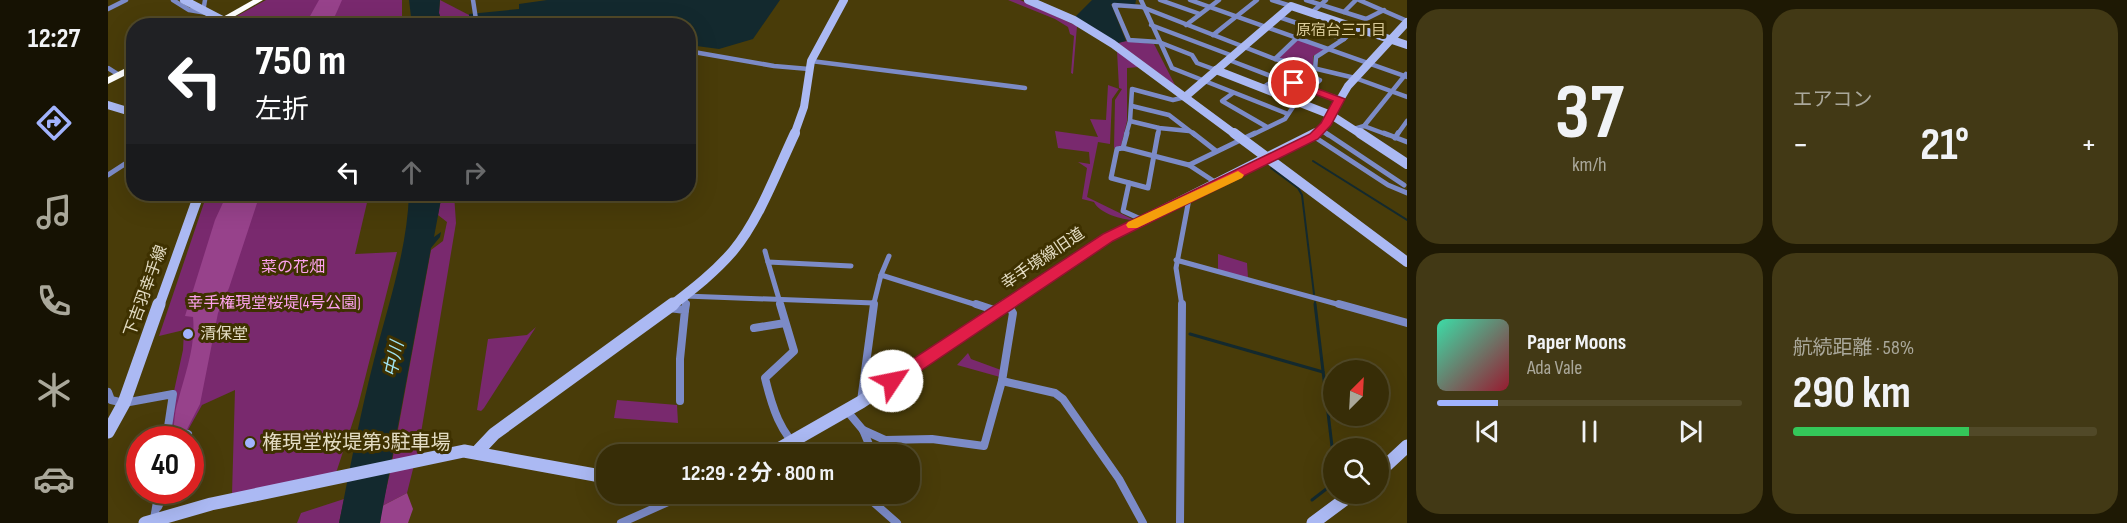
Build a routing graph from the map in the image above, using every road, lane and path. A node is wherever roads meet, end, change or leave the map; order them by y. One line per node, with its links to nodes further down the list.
1 (126, 0): 23 (street)
2 (173, 0): 19 (street)
3 (184, 0): 19 (street)
4 (194, 0): 19 (street)
5 (259, 0): 31 (highway)
6 (473, 0): 32 (street)
7 (844, 0): 55 (street)
8 (1028, 0): 72 (street)
9 (1141, 0): 21 (street)
10 (1160, 0): 27 (street)
11 (1190, 0): 22 (street)
12 (1219, 0): 22 (street)
13 (1257, 0): 28 (street)
14 (1272, 0): 20 (street)
15 (1306, 0): 18 (street)
16 (1326, 0): 18 (street)
17 (1358, 0): 24 (street); 25 (street)
18 (1321, 4): 25 (street); 26 (street)
19 (206, 6): 30 (street)
20 (1291, 6): 26 (street); 29 (street)
21 (1142, 7): 34 (street); 35 (street); 44 (street)
22 (1210, 7): 27 (street); 28 (street)
23 (108, 9)
24 (1384, 10): 25 (street); 33 (street)
25 (1344, 12)
26 (1311, 13): 38 (street)
27 (1200, 14): 35 (street)
28 (1237, 16): 36 (street); 39 (street)
29 (1279, 17): 36 (street); 42 (street)
30 (220, 18)
31 (226, 18)
32 (477, 18)
33 (1407, 22): 43 (street, 幸手境線旧道)
34 (1151, 25): 41 (street); 44 (street)
35 (1186, 25): 37 (street)
36 (1268, 27): 40 (street); 47 (street)
37 (1197, 28): 39 (street); 41 (street)
38 (1356, 28): 42 (street); 43 (street)
39 (1213, 35): 47 (street)
40 (1298, 37): 48 (street); 52 (street)
41 (1184, 38): 46 (street)
42 (1344, 39): 48 (street)
43 (1391, 39): 45 (street); 53 (street, 幸手境線旧道)
44 (1159, 42): 50 (street); 66 (street)
45 (1407, 45)
46 (1204, 46): 50 (street); 51 (street)
47 (1244, 47): 51 (street); 52 (street)
48 (1329, 49): 53 (street); 58 (street)
49 (696, 52): 55 (street)
50 (1192, 55): 59 (street)
51 (1231, 58): 59 (street); 63 (street)
52 (1275, 59): 54 (street)
53 (1370, 62): 62 (street); 64 (street, 幸手境線旧道)
54 (1296, 64): 57 (street); 58 (street)
55 (810, 65): 67 (street); 115 (street)
56 (108, 68): 61 (street)
57 (1290, 69): 63 (street); 69 (street)
58 (1316, 69): 64 (street)
59 (1216, 70): 66 (street); 68 (street)
60 (126, 71): 61 (highway)
61 (119, 75): 65 (highway)
62 (1406, 75): 70 (street)
63 (1277, 77): 68 (street); 69 (street)
64 (1355, 78): 70 (street); 74 (street, 幸手境線旧道)
65 (108, 81)
66 (1203, 81): 71 (street); 72 (street)
67 (1025, 88)
68 (1262, 88): 75 (street)
69 (1310, 89): 74 (street)
70 (1393, 92): 73 (street); 83 (street)
71 (1233, 93): 79 (street); 84 (street)
72 (1185, 97): 77 (street); 90 (street)
73 (1407, 97)
74 (1340, 99): 80 (street, 幸手境線旧道)
75 (1297, 101): 79 (street); 80 (street)
76 (108, 105): 78 (street)
77 (1132, 106): 81 (street); 87 (street)
78 (126, 111)
79 (1288, 114): 84 (street)
80 (1331, 115): 86 (street); 88 (street, 幸手境線旧道)
81 (1130, 121): 85 (street); 92 (street)
82 (1406, 124): 89 (street)
83 (1364, 126): 86 (street); 89 (street)
84 (1267, 127): 90 (street)
85 (1159, 128): 87 (street); 94 (street)
86 (1354, 129): 97 (street)
87 (1190, 131): 93 (street)
88 (1317, 133): 95 (street, 幸手境線旧道); 102 (street); 103 (street)
89 (1395, 138): 91 (street)
90 (1241, 139): 93 (street); 95 (street)
91 (1407, 142)
92 (1124, 148): 94 (street); 100 (street)
93 (1216, 151): 98 (street)
94 (1154, 156): 98 (street); 100 (street)
95 (1269, 160): 101 (street, 幸手境線旧道); 112 (street)
96 (126, 163): 99 (street)
97 (1407, 164)
98 (1189, 165): 101 (street)
99 (108, 175)
100 (1129, 183): 107 (street)
101 (1219, 184): 105 (street, 幸手境線旧道)
102 (1405, 185): 103 (street)
103 (1393, 188): 104 (street)
104 (1407, 194)
105 (1189, 199): 107 (street, 幸手境線旧道); 110 (street)
106 (196, 201): 129 (street, 下吉羽幸手線)
107 (1143, 220): 118 (street, 幸手境線旧道)
108 (765, 251): 111 (street)
109 (889, 256): 114 (street)
110 (1176, 260): 123 (street); 149 (street)
111 (768, 262): 113 (street); 116 (street)
112 (1407, 262)
113 (851, 266)
114 (881, 275): 117 (street); 121 (street)
115 (685, 296): 116 (street); 119 (street); 120 (street)
116 (778, 298): 117 (street); 122 (street)
117 (874, 303): 128 (street)
118 (1008, 304): 121 (street, 幸手境線旧道); 125 (street)
119 (668, 308): 120 (street); 137 (street)
120 (685, 310): 127 (street)
121 (997, 311): 128 (street, 幸手境線旧道)
122 (785, 323): 124 (street); 134 (street)
123 (1407, 323)
124 (754, 328)
125 (1002, 381): 132 (street); 148 (street)
126 (108, 392): 129 (street)
127 (680, 401)
128 (861, 402): 130 (street, 幸手境線旧道)
129 (124, 404): 131 (street); 133 (street, 下吉羽幸手線)
130 (847, 411): 132 (street); 134 (street, 幸手境線旧道)
131 (168, 426)
132 (863, 430): 135 (street)
133 (108, 432)
134 (789, 444)
135 (869, 444)
136 (1407, 446): 138 (street)
137 (477, 452): 139 (street); 145 (street)
138 (1389, 463)
139 (596, 475)
140 (156, 504): 145 (street)
141 (159, 504): 145 (street)
142 (664, 504): 146 (street)
143 (875, 504): 147 (street)
144 (1339, 504): 150 (street)
145 (152, 519)
146 (621, 523)
147 (897, 523)
148 (1143, 523)
149 (1180, 523)
150 (1313, 523)

